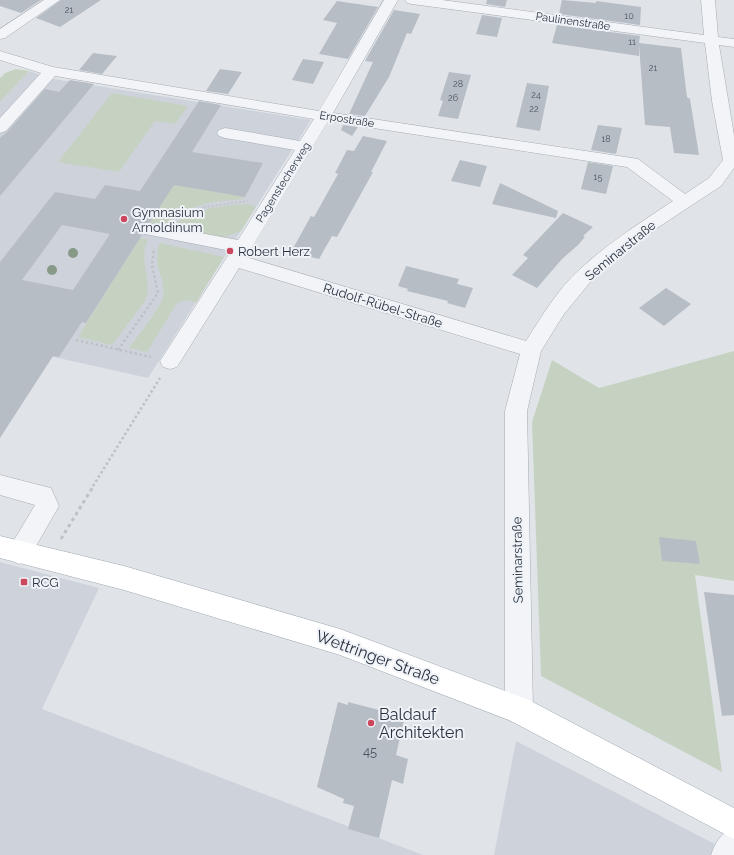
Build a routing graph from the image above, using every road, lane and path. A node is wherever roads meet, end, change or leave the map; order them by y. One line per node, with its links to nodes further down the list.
1 (53, 0): 6 (street)
2 (391, 0): 12 (street, Pagenstecherweg)
3 (412, 0): 5 (street, Paulinenstraße)
4 (708, 0): 8 (street, Seminarstraße)
5 (468, 4): 8 (street, Paulinenstraße)
6 (6, 24): 7 (street)
7 (0, 35)
8 (710, 40): 9 (street, Paulinenstraße); 16 (street, Seminarstraße)
9 (734, 43)
10 (0, 55): 11 (street, Erpostraße)
11 (51, 71): 12 (street, Erpostraße); 13 (street)
12 (323, 116): 15 (street, Pagenstecherweg); 17 (street, Erpostraße)
13 (0, 128)
14 (225, 132): 15 (street)
15 (305, 147): 19 (street, Pagenstecherweg)
16 (732, 160): 17 (street, Seminarstraße)
17 (684, 201): 21 (street, Seminarstraße)
18 (146, 229): 19 (street, Rudolf-Rübel-Straße)
19 (239, 254): 21 (street, Rudolf-Rübel-Straße); 22 (street, Pagenstecherweg)
20 (76, 340): 22 (path)
21 (531, 350): 26 (street, Seminarstraße)
22 (170, 361): 25 (path)
23 (0, 485): 24 (street)
24 (9, 549): 25 (main road, Wettringer Straße)
25 (48, 560): 26 (main road, Wettringer Straße)
26 (519, 710): 27 (main road, Wettringer Straße)
27 (734, 824)
28 (734, 843): 29 (street)
29 (726, 855)

